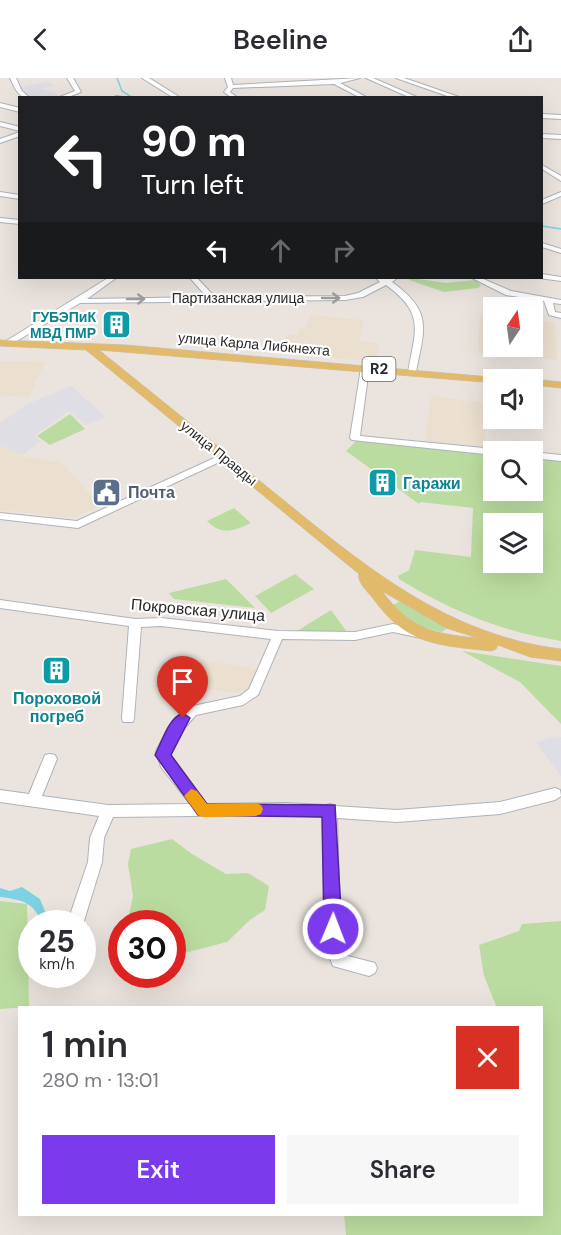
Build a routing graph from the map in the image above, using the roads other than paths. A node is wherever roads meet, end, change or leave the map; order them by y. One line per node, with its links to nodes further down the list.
1 (13, 78): 10 (street)
2 (70, 78): 11 (street)
3 (145, 78): 12 (street)
4 (228, 78): 9 (street)
5 (357, 78): 8 (street)
6 (369, 78): 15 (street)
7 (399, 78): 16 (street)
8 (334, 82): 9 (street); 14 (street)
9 (231, 87): 13 (street)
10 (25, 96)
11 (65, 96)
12 (175, 96)
13 (233, 96)
14 (362, 96)
15 (412, 96)
16 (454, 96)
17 (0, 105): 18 (street)
18 (18, 110)
19 (543, 117): 20 (street)
20 (561, 117)
21 (0, 124): 22 (street)
22 (18, 131)
23 (18, 133): 26 (street)
24 (543, 136): 25 (street)
25 (561, 137)
26 (0, 141)
27 (543, 167): 28 (street)
28 (561, 179)
29 (543, 192): 31 (street)
30 (0, 194): 32 (street)
31 (558, 195): 33 (street)
32 (18, 197)
33 (543, 202)
34 (0, 220): 35 (street)
35 (18, 222)
36 (543, 245): 37 (street)
37 (561, 250)
38 (543, 276): 43 (street)
39 (111, 279): 46 (street)
40 (194, 279): 44 (street)
41 (385, 279): 44 (street, Партизанская улица, one-way to 41); 55 (street)
42 (478, 279): 45 (street)
43 (561, 279)
44 (212, 298): 46 (street, Партизанская улица, one-way to 44)
45 (548, 301): 47 (street); 48 (street)
46 (78, 302): 49 (street)
47 (561, 302)
48 (561, 316)
49 (3, 343): 50 (main road, улица Карла Либкнехта / R2)
50 (53, 345): 51 (main road, улица Карла Либкнехта / R2); 53 (main road)
51 (88, 346): 52 (main road, улица Карла Либкнехта / R2); 53 (main road, улица Правды)
52 (126, 348): 54 (main road, улица Карла Либкнехта / R2); 59 (main road)
53 (105, 360): 59 (main road, улица Правды)
54 (366, 368): 55 (main road, улица Карла Либкнехта / R2); 60 (street)
55 (412, 372): 56 (main road, улица Карла Либкнехта / R2)
56 (483, 379)
57 (543, 383): 58 (main road)
58 (561, 385)
59 (161, 406): 62 (main road, улица Правды)
60 (483, 451)
61 (543, 456): 63 (street)
62 (223, 457): 64 (street); 65 (main road, улица Правды)
63 (561, 458)
64 (0, 516)
65 (350, 561): 66 (main road, улица Правды); 67 (main road, улица Правды)
66 (399, 596): 67 (main road); 71 (main road, улица Правды)
67 (385, 603): 70 (main road, улица Правды)
68 (0, 604): 69 (street, Покровская улица)
69 (135, 623): 72 (street, Покровская улица); 74 (street)
70 (395, 623): 71 (main road, улица Правды); 72 (street, Покровская улица)
71 (448, 631): 73 (main road)
72 (278, 635): 81 (street)
73 (561, 655)
74 (128, 718)
75 (50, 759): 78 (street)
76 (555, 794): 79 (street)
77 (0, 796): 78 (street)
78 (33, 800): 80 (street)
79 (330, 810): 81 (street); 83 (street)
80 (108, 811): 81 (street); 82 (street)
81 (203, 811)
82 (80, 910)
83 (369, 968)

